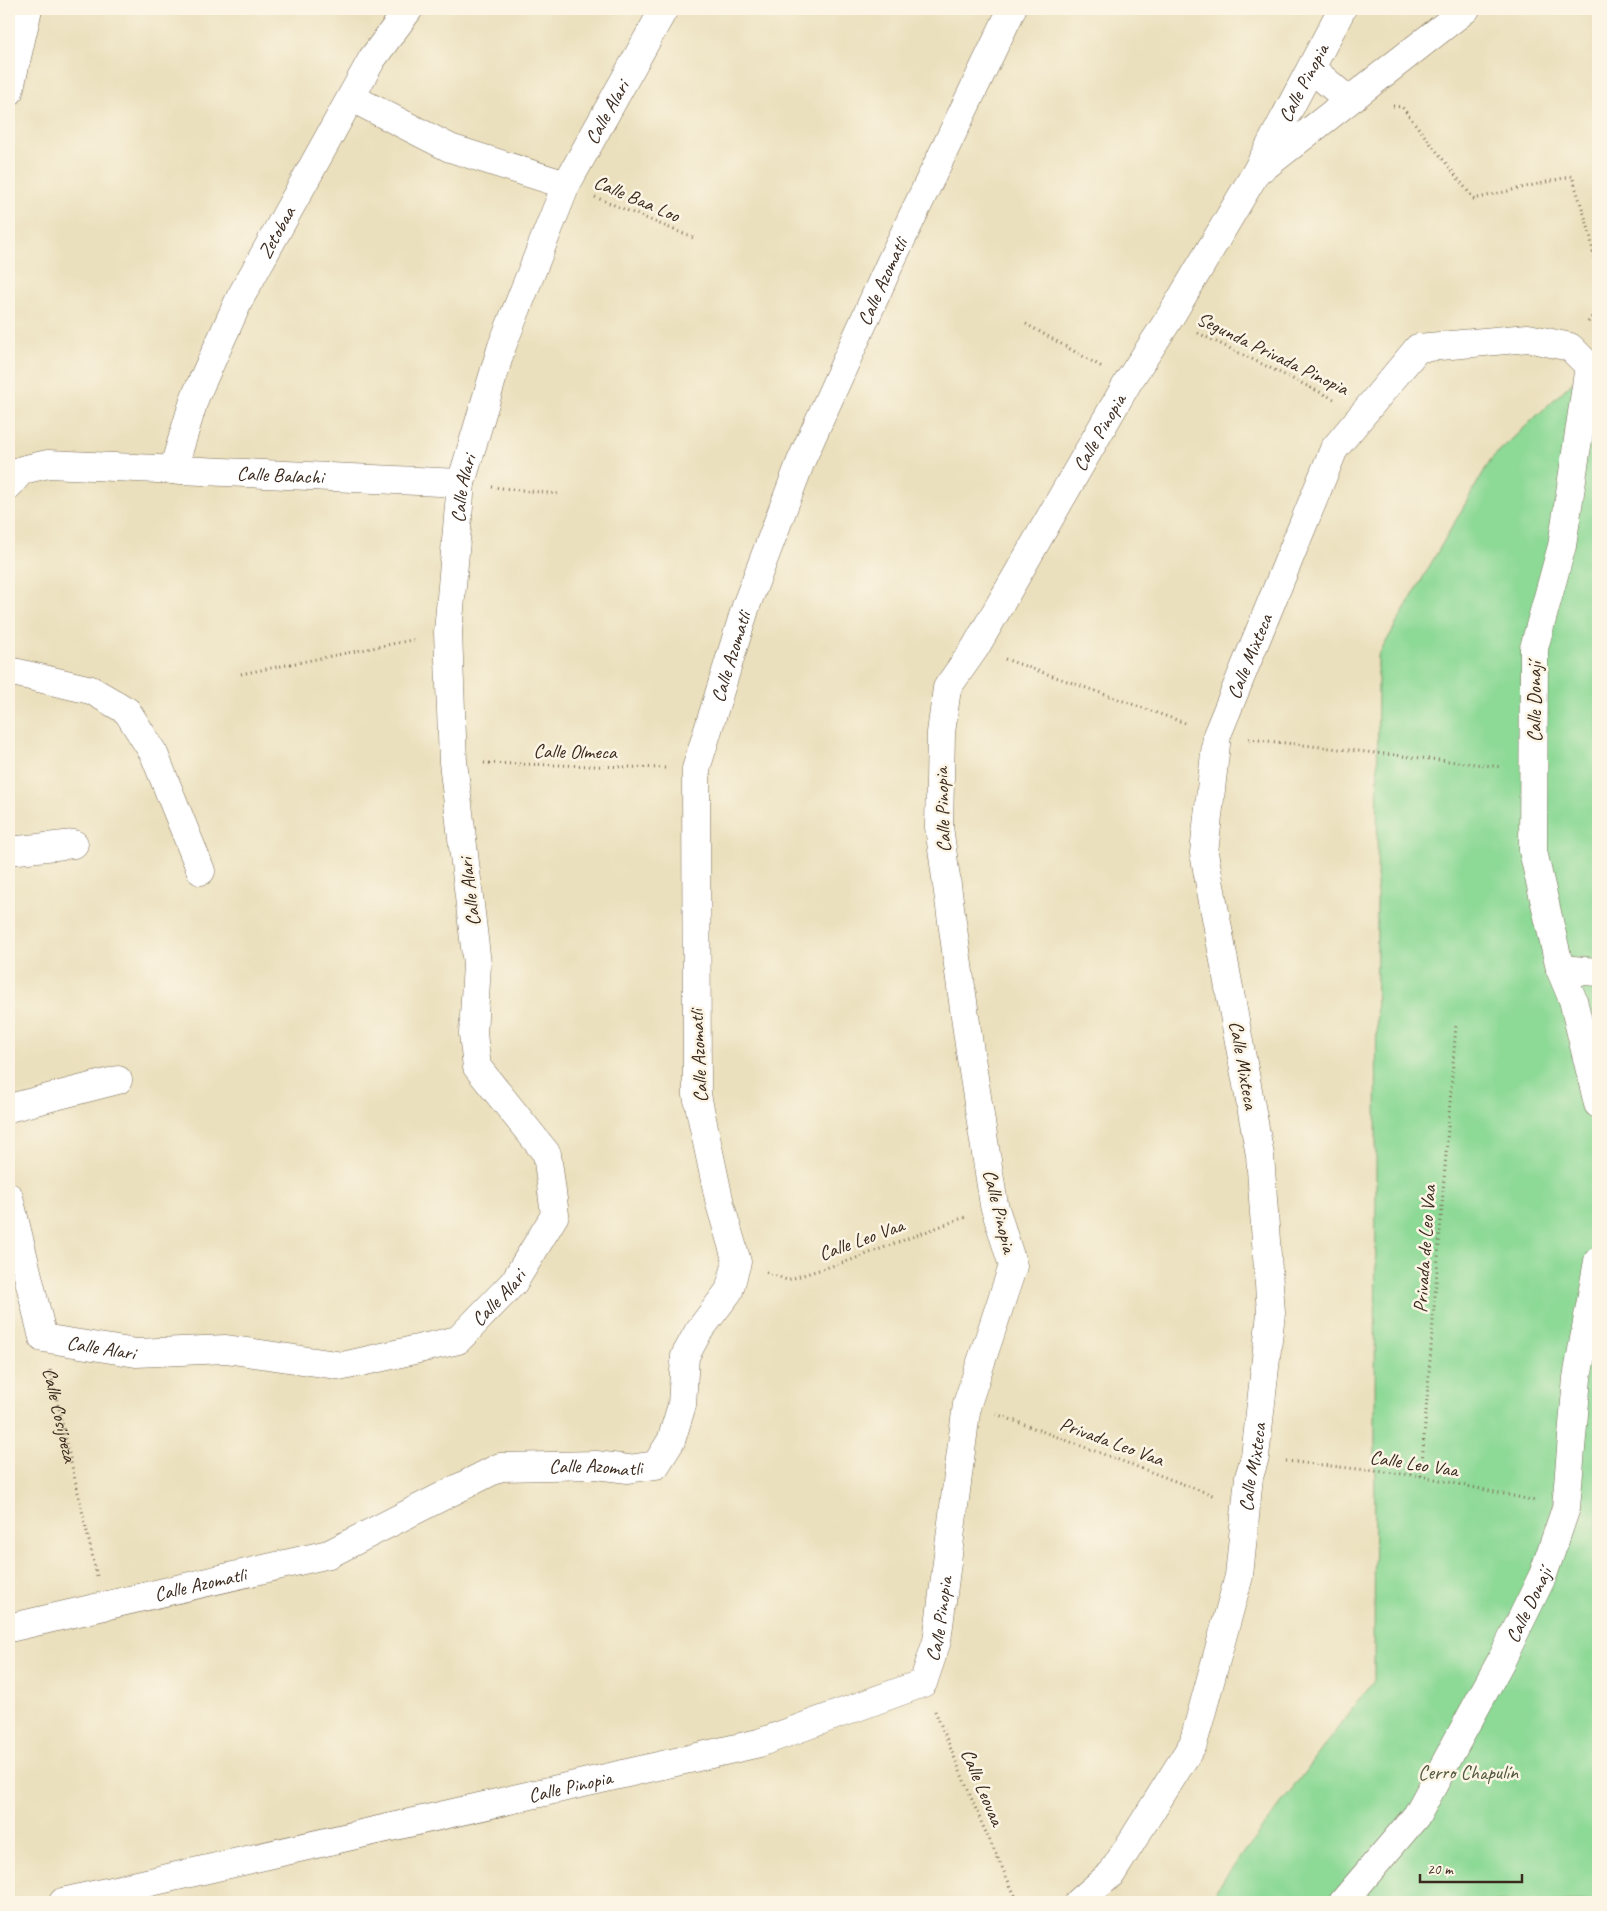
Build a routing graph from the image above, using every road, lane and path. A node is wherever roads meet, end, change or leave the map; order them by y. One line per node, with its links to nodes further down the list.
1 (28, 9): 8 (street)
2 (409, 9): 9 (street, Zetobaa)
3 (664, 9): 12 (street, Calle Alari)
4 (1012, 9): 28 (street, Calle Azomatli)
5 (1342, 9): 7 (street, Calle Pinopia)
6 (1466, 9): 10 (street)
7 (1312, 70): 10 (street); 11 (street, Calle Pinopia)
8 (9, 92)
9 (352, 98): 12 (street); 20 (street, Zetobaa)
10 (1348, 100): 11 (street); 14 (path)
11 (1255, 174): 15 (street, Calle Pinopia)
12 (566, 185): 13 (path, Calle Baa Loo); 21 (street, Calle Alari)
13 (696, 239)
14 (1598, 284)
15 (1170, 319): 18 (street, Calle Pinopia); 19 (path, Segunda Privada Pinopia)
16 (1026, 324): 18 (path)
17 (1528, 338): 19 (street, Calle Mixteca); 32 (street, Calle Donají)
18 (1128, 382): 39 (street, Calle Pinopia)
19 (1364, 413): 44 (street, Calle Mixteca)
20 (173, 470): 21 (street, Calle Balachi); 22 (street, Calle Balachi)
21 (461, 483): 23 (path); 24 (street, Calle Alari)
22 (9, 485)
23 (558, 494)
24 (448, 632): 26 (path); 27 (street, Calle Alari)
25 (9, 671): 31 (street)
26 (241, 674)
27 (453, 762): 28 (path, Calle Olmeca); 42 (street, Calle Alari)
28 (696, 769): 40 (street, Calle Azomatli)
29 (74, 844): 30 (street)
30 (9, 851)
31 (201, 871)
32 (1560, 969): 33 (street); 36 (street, Calle Donají)
33 (1598, 972)
34 (1456, 1025): 45 (path, Privada de Leo Vaa)
35 (118, 1080): 37 (street)
36 (1598, 1104)
37 (9, 1108)
38 (9, 1197): 42 (street)
39 (994, 1205): 40 (path, Calle Leo Vaa); 43 (street, Calle Pinopia)
40 (737, 1262): 48 (street, Calle Azomatli)
41 (1598, 1262): 47 (street, Calle Donají)
42 (43, 1338): 48 (path, Calle Cosijoeza)
43 (967, 1404): 46 (path, Privada Leo Vaa); 50 (street, Calle Pinopia)
44 (1255, 1457): 45 (path, Calle Leo Vaa); 46 (street, Calle Mixteca)
45 (1422, 1476): 47 (path, Calle Leo Vaa)
46 (1246, 1503): 53 (street, Calle Mixteca)
47 (1566, 1508): 54 (street, Calle Donají)
48 (104, 1605): 49 (street, Calle Azomatli)
49 (9, 1628)
50 (923, 1683): 51 (street, Calle Pinopia); 52 (path, Calle Leovaa)
51 (63, 1902)
52 (1018, 1902)
53 (1079, 1902)
54 (1343, 1902)

